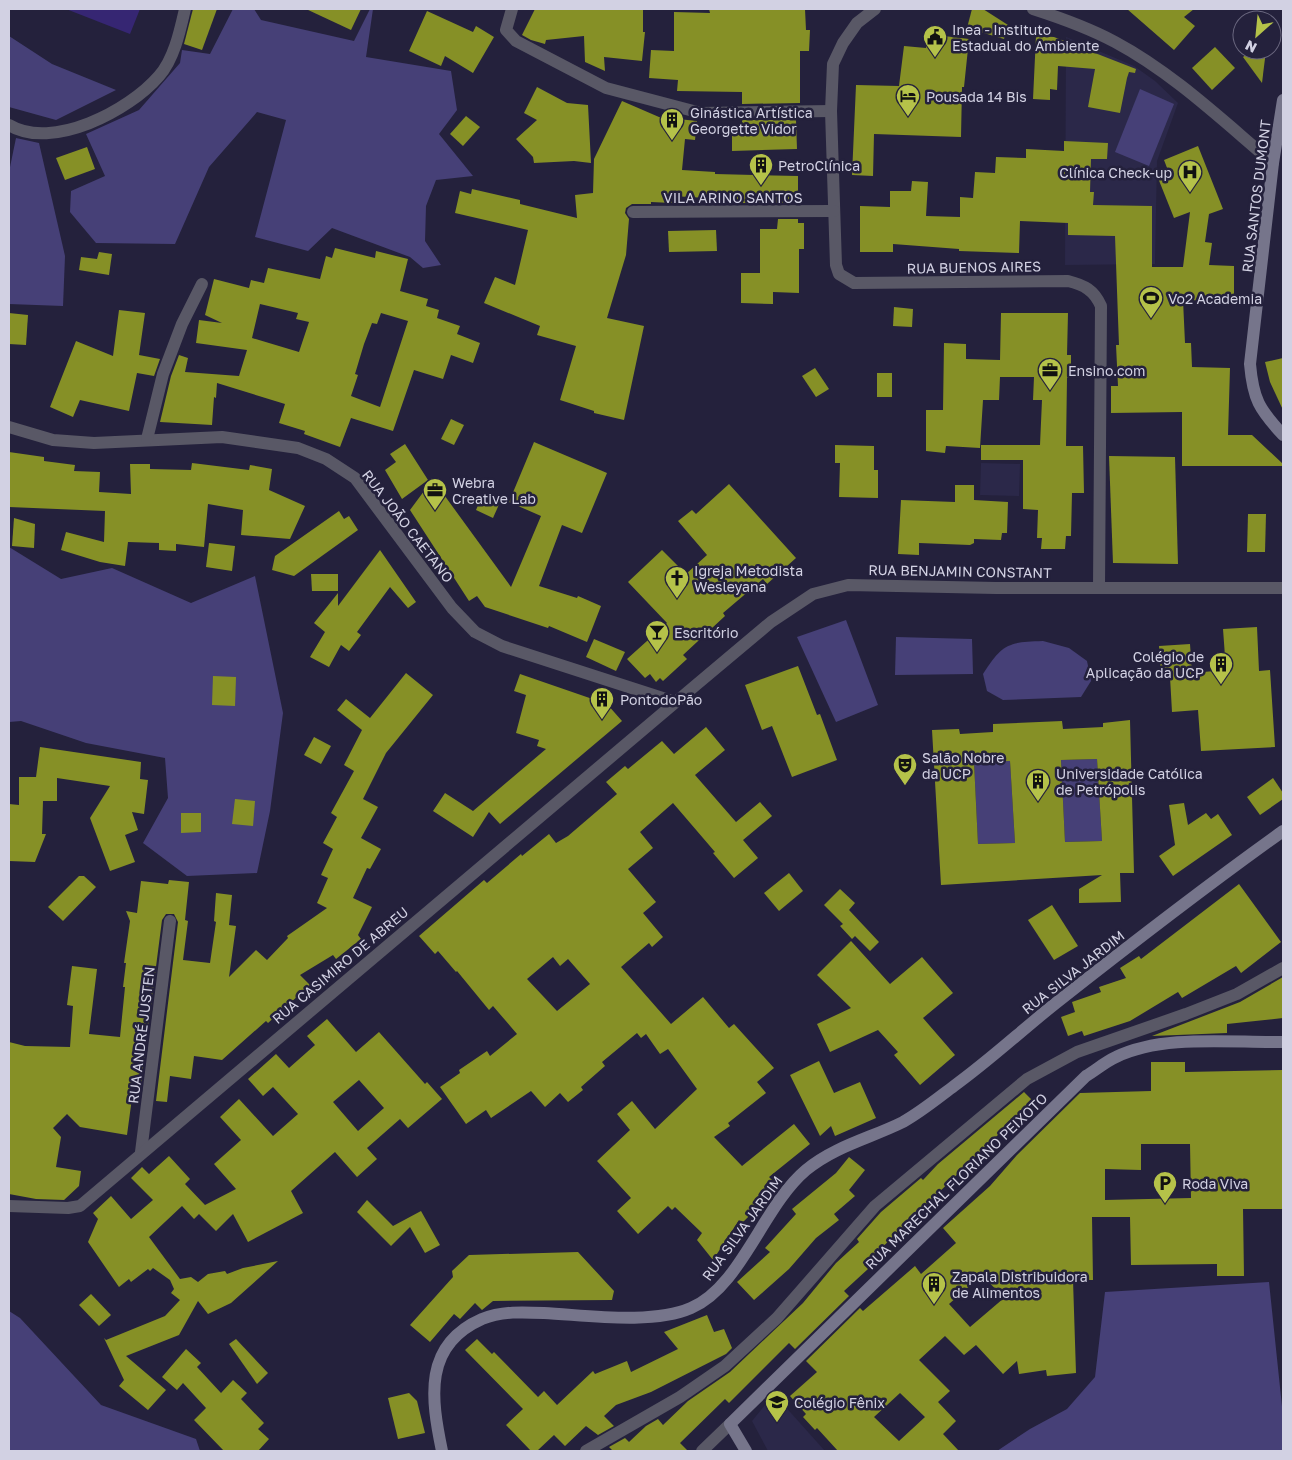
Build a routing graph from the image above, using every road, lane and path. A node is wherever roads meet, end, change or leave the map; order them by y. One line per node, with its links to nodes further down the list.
1 (185, 9): 7 (street)
2 (512, 9): 6 (street)
3 (875, 9): 6 (street, RUA BUENOS AIRES)
4 (1033, 9): 8 (street)
5 (1283, 100): 8 (street, RUA SANTOS DUMONT)
6 (831, 111): 9 (street, RUA BUENOS AIRES)
7 (9, 126)
8 (1273, 164): 13 (street, RUA SANTOS DUMONT)
9 (834, 211): 10 (street, VILA ARINO SANTOS); 15 (street, RUA BUENOS AIRES)
10 (633, 212)
11 (202, 284): 14 (street)
12 (9, 427): 14 (street, RUA JOÃO CAETANO)
13 (1283, 435)
14 (146, 439): 17 (street, RUA JOÃO CAETANO)
15 (1099, 587): 16 (street, RUA BENJAMIN CONSTANT); 17 (street, RUA BENJAMIN CONSTANT)
16 (1283, 588)
17 (674, 702): 22 (street, RUA CASIMIRO DE ABREU)
18 (1283, 831): 25 (street, RUA SILVA JARDIM)
19 (170, 921): 22 (street, RUA ANDRÉ JUSTEN)
20 (1283, 968): 26 (street)
21 (1283, 1042): 24 (street, RUA MARECHAL FLORIANO PEIXOTO)
22 (141, 1152): 23 (street, RUA CASIMIRO DE ABREU)
23 (9, 1206)
24 (730, 1424): 27 (street, RUA MARECHAL FLORIANO PEIXOTO); 28 (street)
25 (442, 1451)
26 (586, 1451)
27 (702, 1451)
28 (746, 1451)

